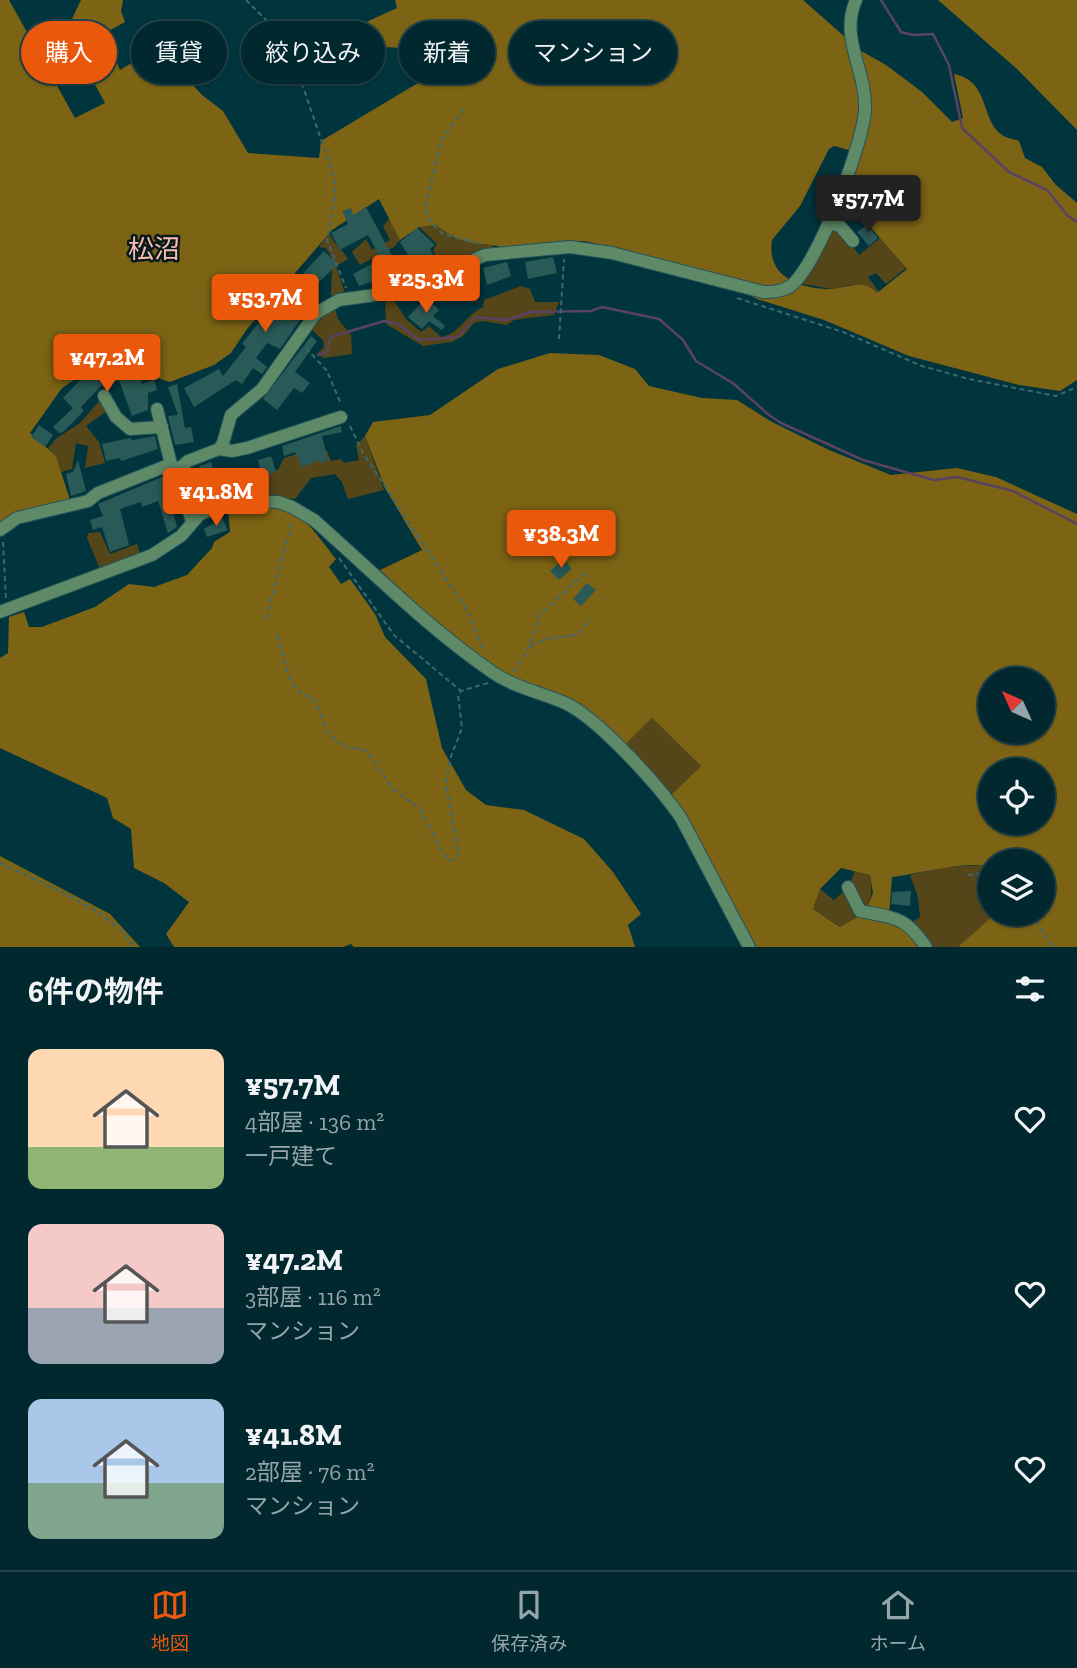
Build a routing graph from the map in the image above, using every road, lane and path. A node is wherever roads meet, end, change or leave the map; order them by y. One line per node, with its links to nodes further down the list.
1 (247, 0): 9 (path)
2 (856, 0): 4 (street)
3 (464, 109): 7 (path)
4 (828, 223): 5 (street); 6 (street)
5 (853, 241)
6 (564, 247): 7 (street); 10 (path)
7 (501, 252): 9 (street)
8 (731, 295): 12 (path)
9 (350, 298): 11 (street)
10 (559, 339)
11 (297, 340): 15 (path); 17 (street)
12 (1077, 387)
13 (104, 396): 16 (street)
14 (157, 409): 16 (street)
15 (345, 419): 17 (street); 29 (path)
16 (162, 427): 18 (street)
17 (219, 449): 18 (street)
18 (174, 467): 20 (street); 21 (street)
19 (296, 508): 20 (street); 25 (path); 29 (street)
20 (192, 521): 24 (street)
21 (1, 532): 24 (path)
22 (338, 558): 30 (path)
23 (587, 571): 28 (path)
24 (3, 611)
25 (266, 619)
26 (590, 619): 28 (path)
27 (277, 635): 30 (path)
28 (529, 647): 29 (path)
29 (501, 678): 30 (path); 37 (street)
30 (461, 691)
31 (0, 863): 36 (path)
32 (978, 874): 33 (path)
33 (968, 875)
34 (848, 887): 38 (street)
35 (1038, 926): 39 (path)
36 (134, 947)
37 (749, 947)
38 (926, 947)
39 (1053, 947)

